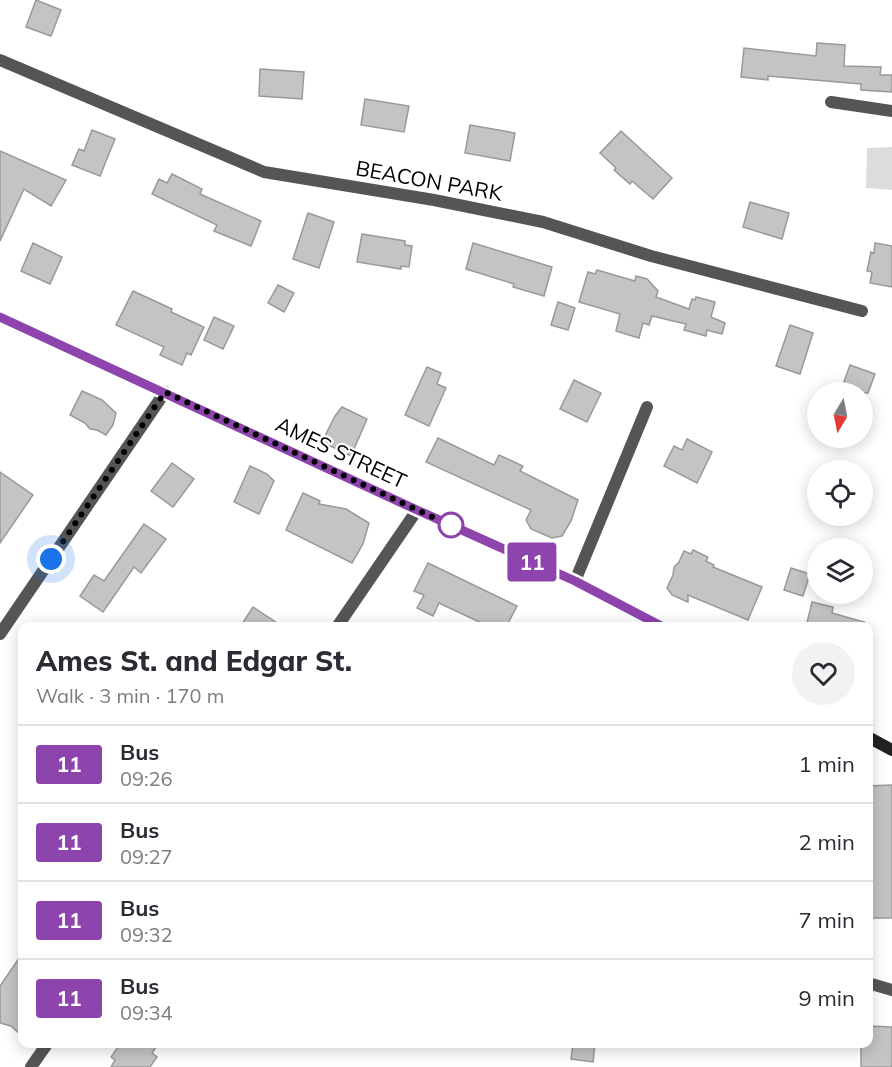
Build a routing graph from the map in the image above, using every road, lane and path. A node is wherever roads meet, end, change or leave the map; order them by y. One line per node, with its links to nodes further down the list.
1 (0, 60): 4 (street, BEACON PARK)
2 (831, 102): 3 (street)
3 (892, 111)
4 (862, 311)
5 (0, 316): 6 (street, AMES STREET)
6 (165, 392): 8 (street, AMES STREET); 12 (street)
7 (647, 407): 9 (street)
8 (417, 510): 9 (street, AMES STREET); 10 (street)
9 (575, 581): 11 (street, AMES STREET)
10 (340, 622)
11 (653, 622)
12 (0, 634)
13 (873, 740): 14 (street)
14 (892, 750)
15 (873, 984): 16 (street)
16 (892, 990)
17 (44, 1048): 18 (street)
18 (31, 1067)

